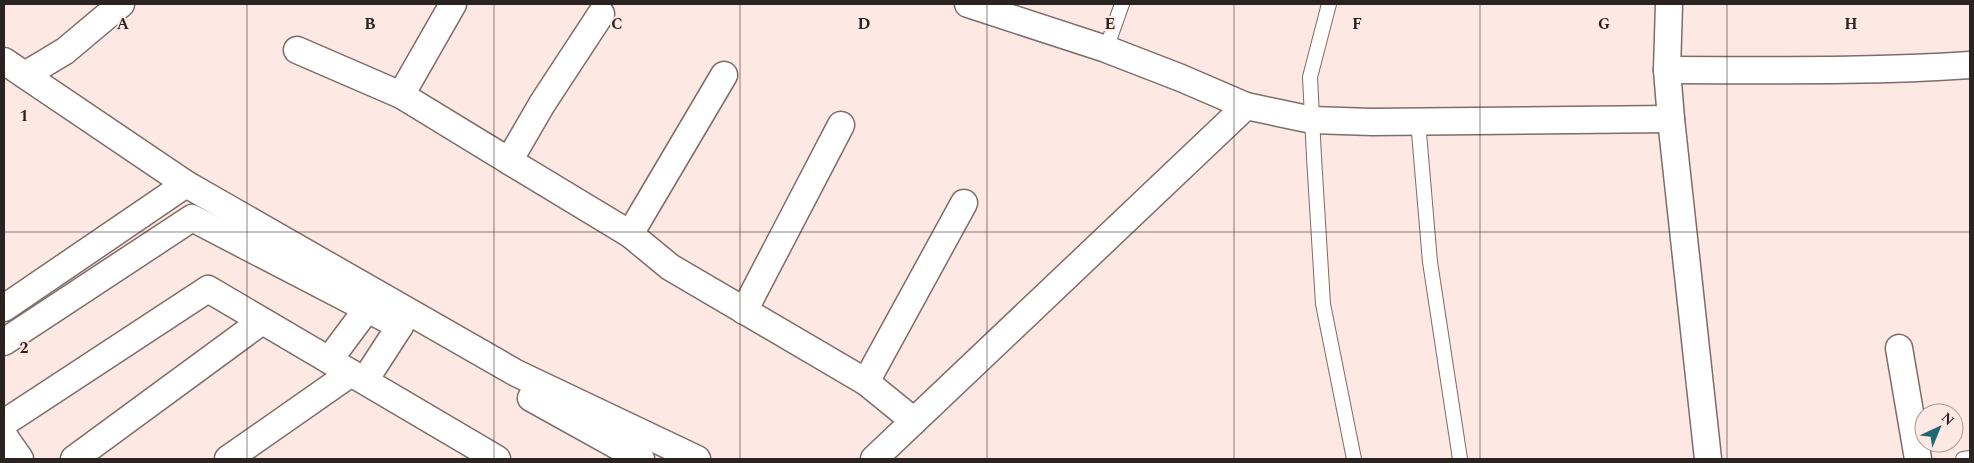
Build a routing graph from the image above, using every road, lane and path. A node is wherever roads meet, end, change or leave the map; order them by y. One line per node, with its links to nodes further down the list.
1 (121, 4): 11 (street)
2 (453, 4): 14 (street)
3 (968, 4): 8 (street)
4 (1122, 4): 8 (lane)
5 (1329, 4): 17 (lane)
6 (1669, 4): 12 (street)
7 (600, 14): 20 (street)
8 (1106, 49): 15 (street)
9 (298, 50): 14 (street)
10 (1970, 64): 12 (street)
11 (14, 68): 21 (street)
12 (1667, 70): 16 (street)
13 (724, 75): 23 (street)
14 (402, 95): 20 (street)
15 (1246, 106): 17 (street); 34 (street)
16 (1671, 119): 18 (street); 47 (street)
17 (1312, 120): 18 (street); 45 (lane)
18 (1418, 121): 46 (lane)
19 (841, 125): 26 (street)
20 (509, 161): 23 (street)
21 (186, 184): 24 (street); 43 (street)
22 (964, 203): 33 (street)
23 (630, 234): 26 (street)
24 (4, 308)
25 (367, 309): 28 (street); 29 (street); 31 (street)
26 (744, 311): 33 (street)
27 (262, 320): 31 (street); 35 (street); 39 (street)
28 (400, 326): 32 (street); 42 (street)
29 (4, 342)
30 (1899, 348): 48 (street)
31 (329, 360): 32 (street)
32 (358, 376): 40 (street); 41 (street)
33 (866, 382): 34 (street)
34 (914, 421): 44 (street)
35 (4, 423)
36 (4, 436): 38 (street)
37 (1970, 458): 49 (lane)
38 (20, 459)
39 (74, 459)
40 (228, 459)
41 (497, 459)
42 (641, 459)
43 (697, 459)
44 (874, 459)
45 (1354, 459)
46 (1460, 459)
47 (1708, 459)
48 (1918, 459)
49 (1962, 459)

